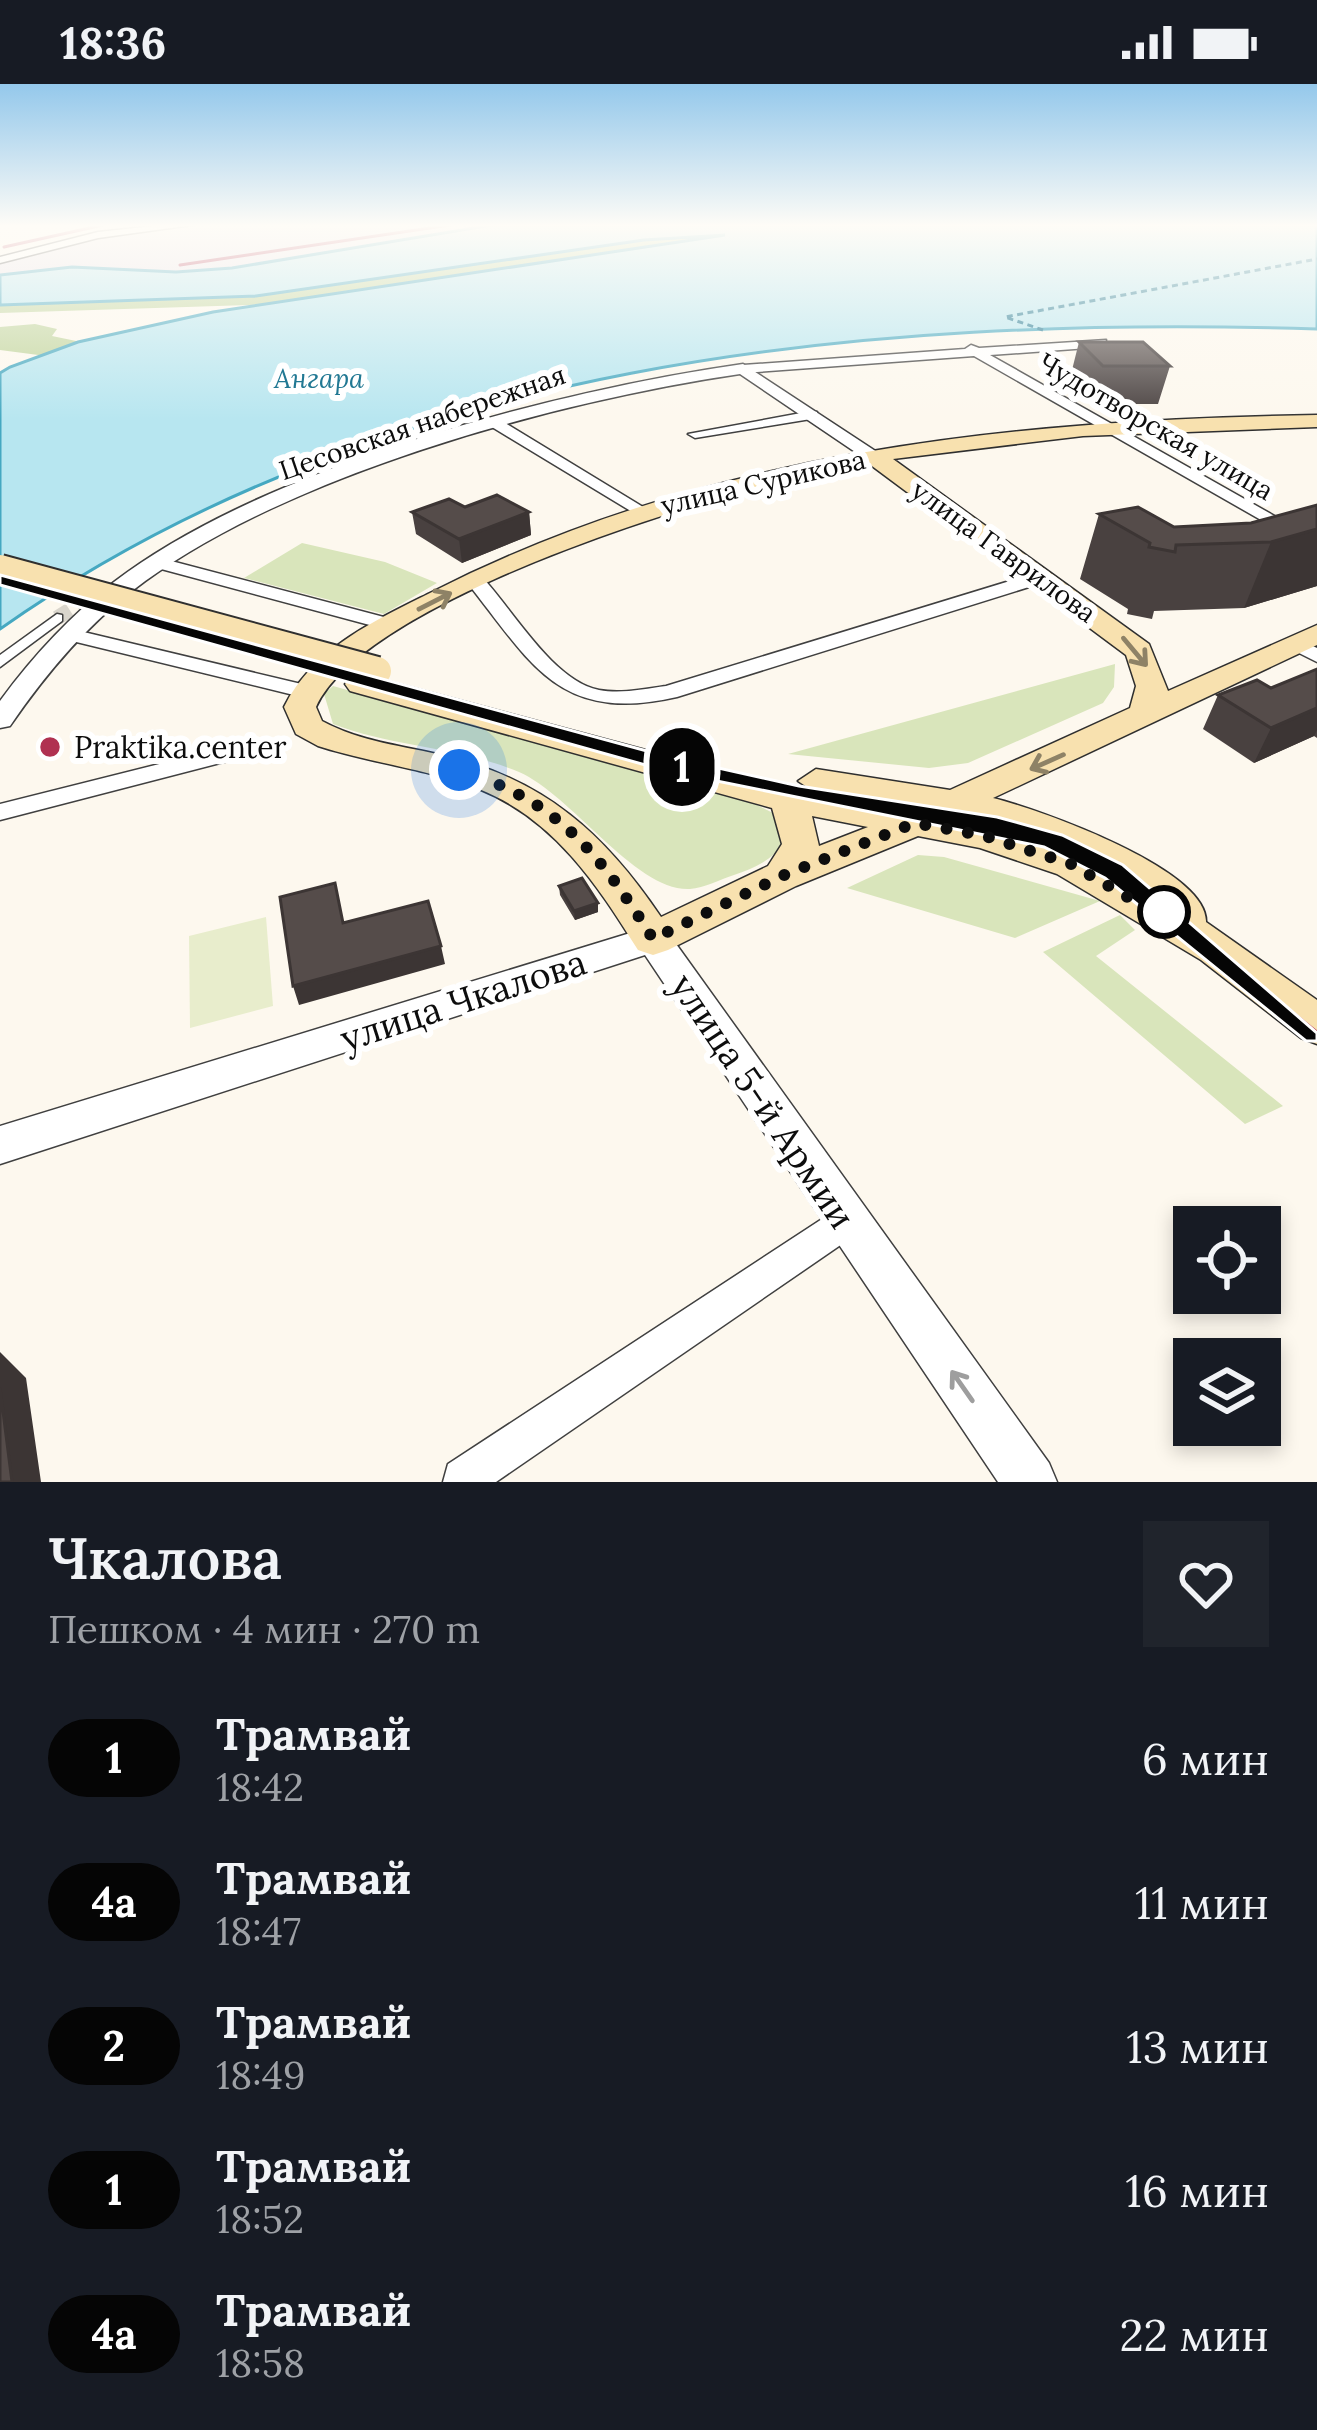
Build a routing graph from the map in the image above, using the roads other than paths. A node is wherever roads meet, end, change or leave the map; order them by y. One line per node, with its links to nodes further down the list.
1 (1102, 343): 2 (street, Цесовская набережная)
2 (971, 349): 3 (street, Цесовская набережная); 7 (street, Чудотворская улица)
3 (743, 369): 4 (street, улица Гаврилова); 5 (street, Цесовская набережная)
4 (812, 415): 8 (street); 9 (street, улица Гаврилова)
5 (492, 421): 10 (street); 12 (street, Цесовская набережная)
6 (1317, 421): 7 (main road, улица Сурикова)
7 (1107, 424): 9 (main road, улица Сурикова); 11 (street, Чудотворская улица)
8 (694, 434)
9 (874, 456): 10 (main road, улица Сурикова); 14 (main road, улица Гаврилова)
10 (640, 510): 15 (main road, улица Сурикова)
11 (1317, 547)
12 (156, 562): 17 (street, Цесовская набережная); 18 (street)
13 (0, 569): 21 (main road, bridge)
14 (1039, 578): 15 (street); 24 (main road, улица Гаврилова, one-way to 24)
15 (475, 581): 18 (main road, улица Сурикова, one-way to 15)
16 (0, 584): 21 (main road)
17 (70, 626): 20 (street); 22 (street); 23 (street, Цесовская набережная)
18 (392, 626): 22 (main road, улица Сурикова)
19 (1310, 644): 24 (main road)
20 (0, 662)
21 (369, 677): 26 (main road); 27 (main road)
22 (306, 692): 31 (main road, улица 5-й Армии)
23 (0, 720)
24 (1138, 720): 27 (main road, one-way to 27)
25 (247, 749): 28 (street)
26 (788, 800): 29 (main road); 30 (main road)
27 (955, 802): 29 (main road); 32 (main road)
28 (0, 812)
29 (897, 820): 30 (main road, улица Чкалова); 32 (main road)
30 (782, 876): 31 (main road, улица Чкалова)
31 (653, 939): 34 (street, улица Чкалова); 35 (street, улица 5-й Армии)
32 (1216, 948): 33 (main road)
33 (1317, 1025)
34 (0, 1145)
35 (845, 1221): 36 (street); 37 (street, улица 5-й Армии, one-way to 35)
36 (463, 1479)
37 (1030, 1482)

